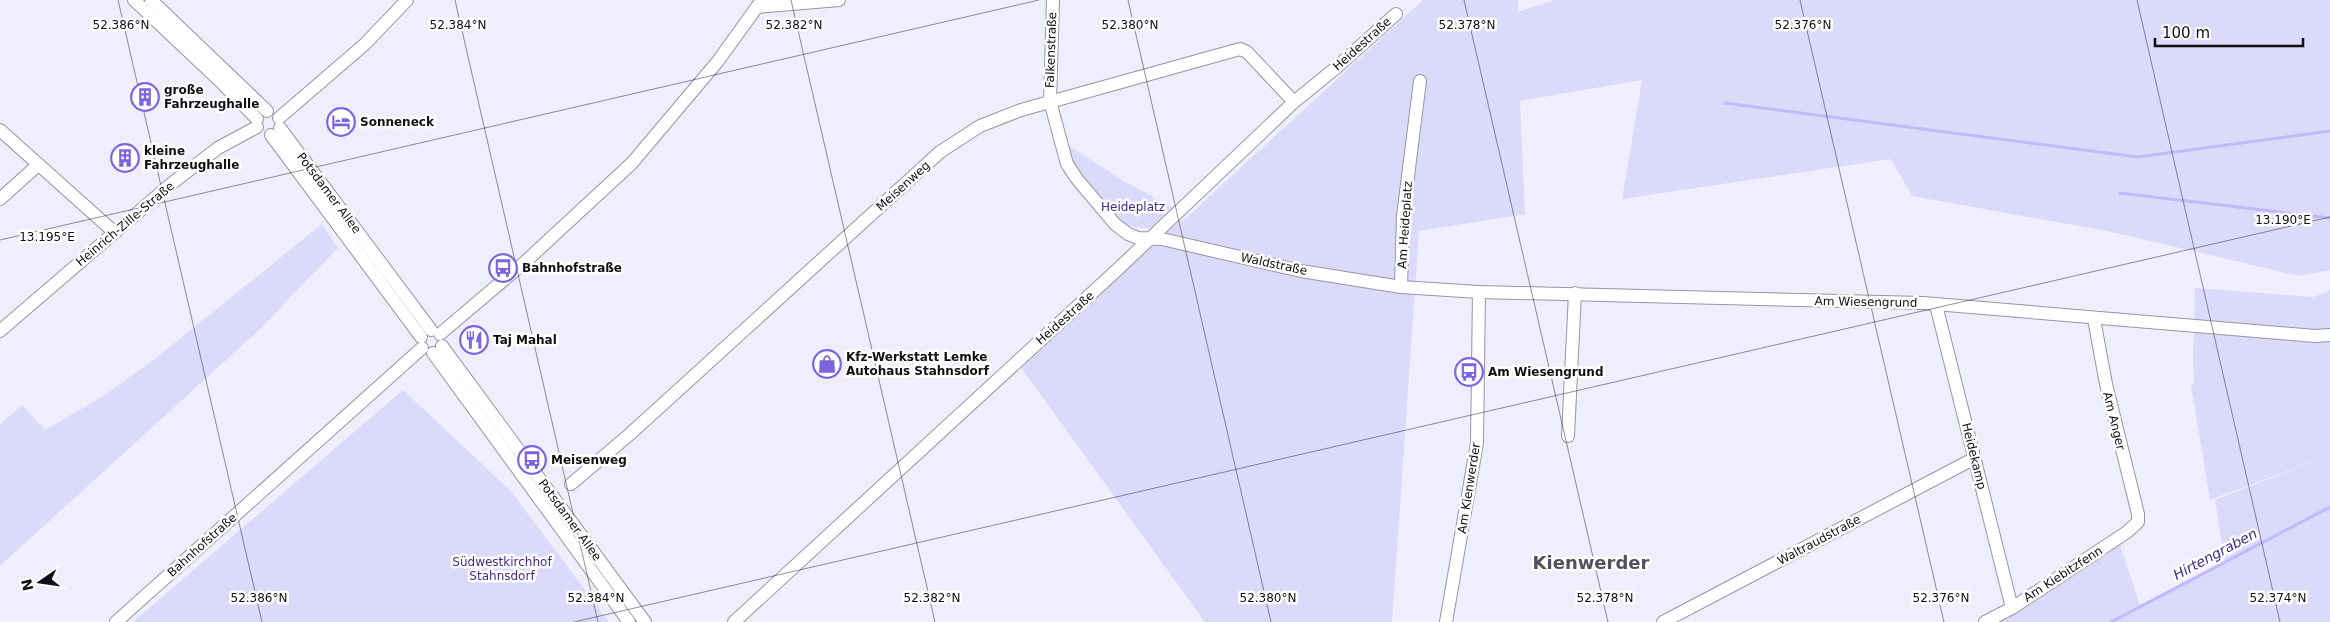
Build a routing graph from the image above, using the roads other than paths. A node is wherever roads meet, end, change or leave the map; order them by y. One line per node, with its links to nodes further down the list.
1 (134, 0): 12 (street)
2 (151, 0): 12 (street)
3 (406, 0): 13 (street)
4 (839, 0): 7 (street)
5 (1053, 0): 10 (street, Falkenstraße)
6 (760, 3): 7 (street); 26 (street, Bahnhofstraße)
7 (790, 3)
8 (1396, 14): 11 (street, Heidestraße)
9 (1420, 81): 19 (street, Am Heideplatz)
10 (1050, 101): 11 (street, Meisenweg); 18 (street); 29 (street, Meisenweg)
11 (1294, 102): 18 (street, Heidestraße)
12 (261, 119): 13 (street); 13 (street); 17 (street, Heinrich-Zille-Straße)
13 (277, 127): 26 (street, Potsdamer Allee)
14 (0, 130): 15 (street)
15 (38, 165): 16 (street); 17 (street)
16 (0, 199)
17 (114, 232): 24 (street, Heinrich-Zille-Straße)
18 (1149, 239): 19 (street, Waldstraße); 35 (street, Heidestraße)
19 (1401, 287): 20 (street, Am Wiesengrund)
20 (1479, 292): 21 (street, Am Wiesengrund); 36 (street, Am Kienwerder)
21 (1574, 293): 22 (street, Am Wiesengrund); 27 (street)
22 (1936, 305): 23 (street, Am Wiesengrund); 28 (street, Heidekamp)
23 (2094, 319): 25 (street, Am Wiesengrund); 30 (street, Am Anger)
24 (0, 331)
25 (2330, 335)
26 (432, 341): 32 (street, Bahnhofstraße); 33 (street, Potsdamer Allee); 34 (street, Potsdamer Allee)
27 (1568, 436)
28 (1975, 458): 31 (street, Heidekamp); 37 (street, Waltraudstraße)
29 (572, 484)
30 (2138, 522): 31 (street, Am Kiebitzfenn)
31 (2012, 608): 38 (street, Am Kiebitzfenn)
32 (116, 622)
33 (629, 622)
34 (645, 622)
35 (734, 622)
36 (1446, 622)
37 (1663, 622)
38 (1985, 622)

